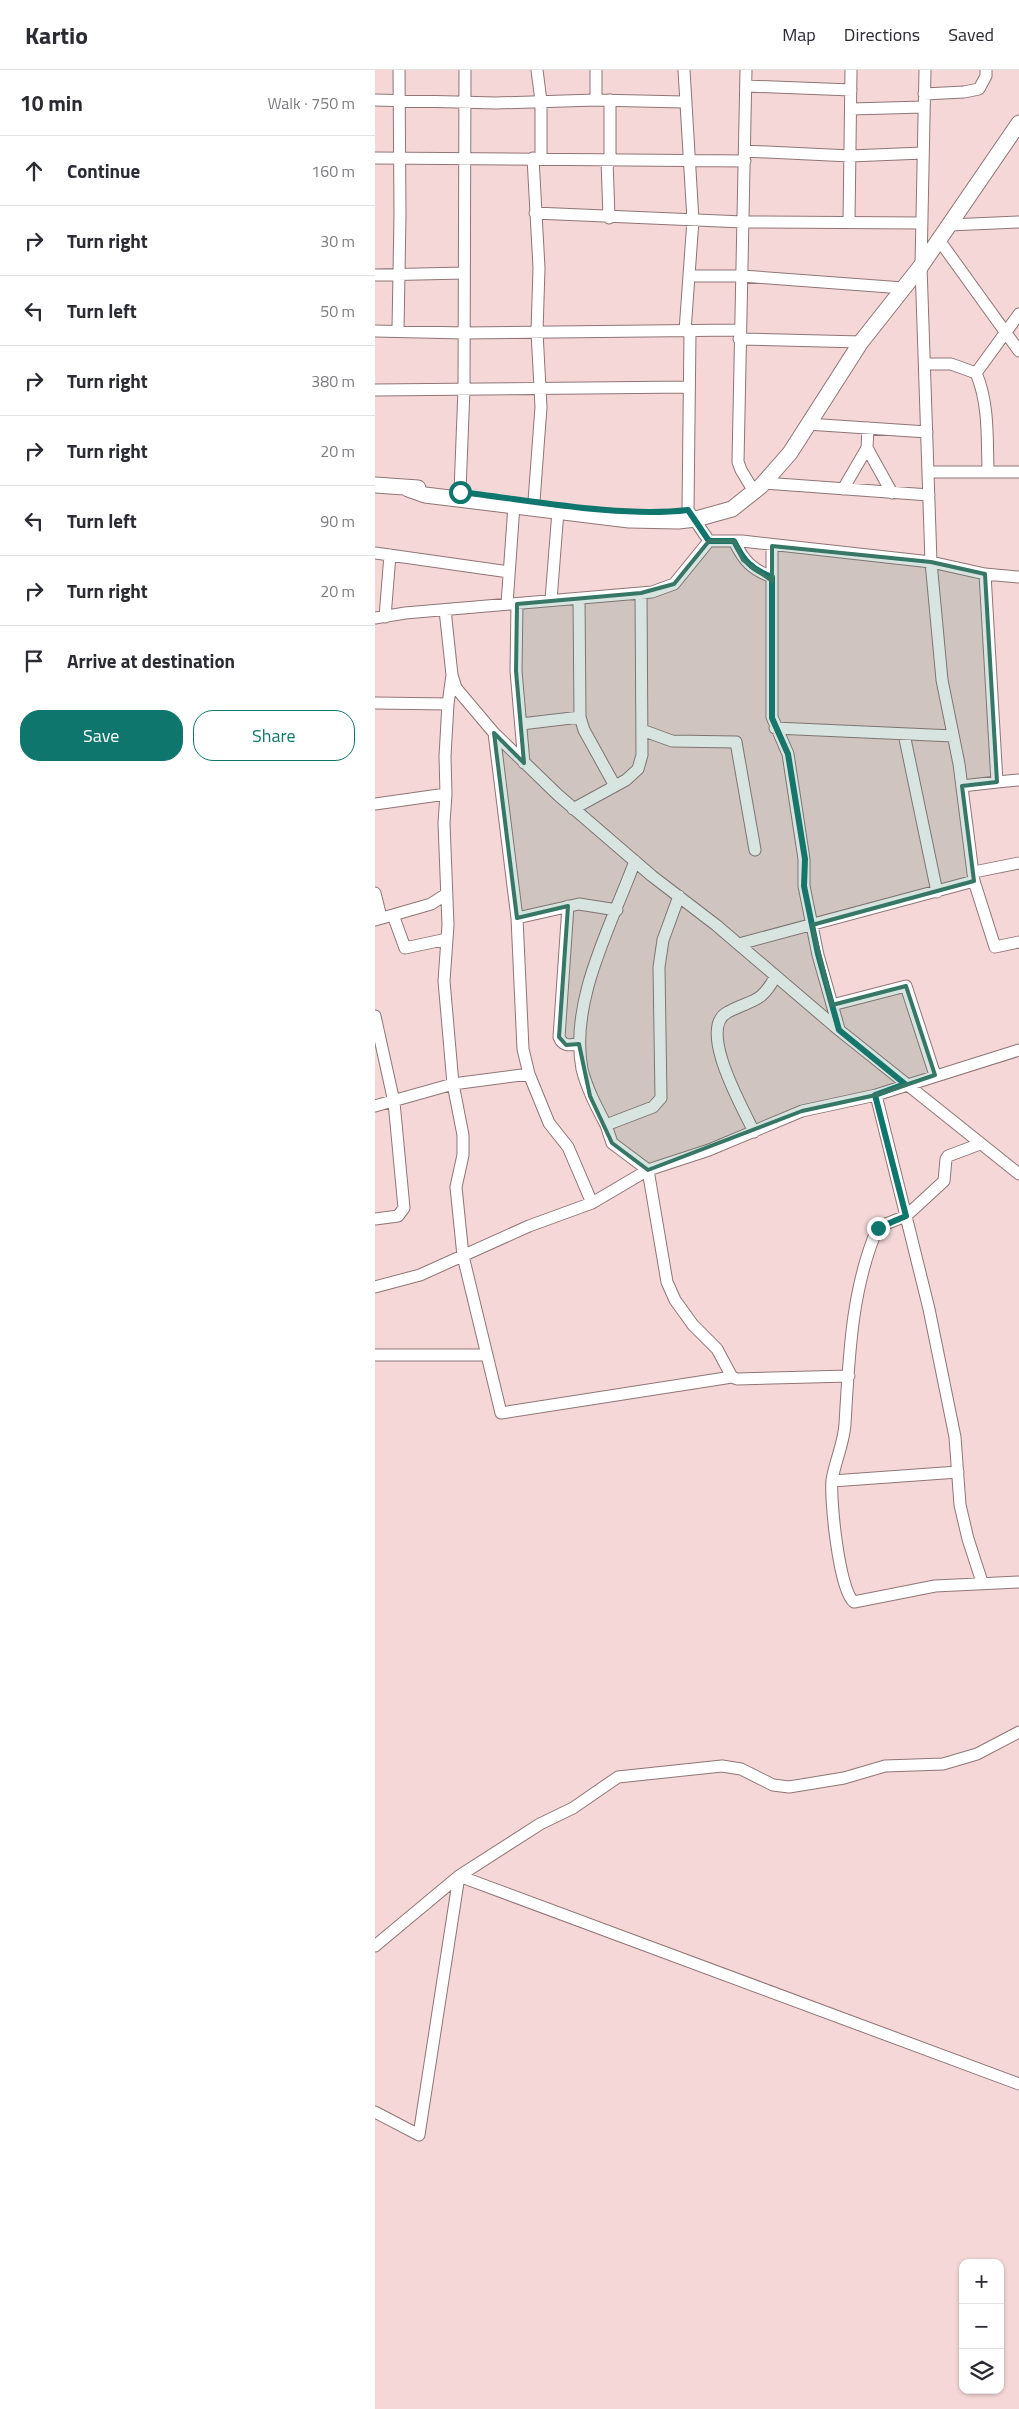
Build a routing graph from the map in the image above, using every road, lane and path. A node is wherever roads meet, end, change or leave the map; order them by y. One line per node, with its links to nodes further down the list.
1 (399, 70): 14 (street)
2 (465, 70): 18 (street)
3 (537, 70): 17 (street)
4 (596, 70): 15 (street)
5 (684, 70): 19 (street)
6 (746, 70): 10 (street)
7 (851, 70): 11 (street)
8 (925, 70): 12 (street)
9 (986, 70): 12 (street)
10 (746, 86): 11 (street); 24 (street)
11 (851, 90): 21 (street)
12 (925, 94): 20 (street)
13 (375, 100): 14 (street)
14 (400, 100): 18 (street); 27 (street)
15 (597, 100): 16 (street); 17 (street)
16 (610, 100): 19 (street); 30 (street)
17 (541, 101): 18 (street); 29 (street)
18 (465, 102): 28 (street)
19 (684, 102): 31 (street)
20 (924, 107): 21 (street); 23 (street)
21 (851, 109): 25 (street)
22 (1019, 123): 39 (main road)
23 (923, 153): 25 (street); 38 (street)
24 (745, 156): 25 (street); 31 (street); 36 (street)
25 (850, 156): 35 (street)
26 (375, 158): 27 (street)
27 (400, 158): 28 (street); 44 (street)
28 (466, 158): 29 (street); 42 (street)
29 (537, 158): 30 (street); 32 (street)
30 (609, 159): 31 (street); 33 (street)
31 (689, 159): 34 (street)
32 (535, 213): 33 (street); 52 (street)
33 (609, 218): 34 (street)
34 (693, 220): 36 (street); 45 (street)
35 (849, 221): 36 (street); 38 (street)
36 (743, 222): 46 (street)
37 (1019, 222): 39 (street)
38 (922, 223): 41 (street)
39 (949, 225): 40 (main road)
40 (939, 240): 41 (main road); 54 (street)
41 (921, 266): 47 (main road); 58 (street)
42 (464, 273): 44 (street); 53 (street)
43 (375, 275): 44 (street)
44 (400, 275): 50 (street)
45 (690, 276): 46 (street); 51 (street)
46 (742, 276): 47 (street); 55 (street)
47 (903, 288): 56 (main road)
48 (1019, 314): 54 (street)
49 (375, 330): 50 (street)
50 (398, 330): 53 (street)
51 (687, 331): 52 (street); 55 (street); 60 (street)
52 (537, 332): 53 (street); 61 (street)
53 (465, 333): 62 (street)
54 (1005, 333): 57 (street); 59 (street)
55 (739, 335): 56 (street); 71 (street)
56 (861, 342): 64 (main road)
57 (1019, 351)
58 (925, 364): 59 (street); 66 (street)
59 (976, 373): 68 (street)
60 (689, 387): 61 (street); 81 (street)
61 (541, 388): 62 (street); 78 (street)
62 (465, 389): 63 (street); 75 (street)
63 (375, 390)
64 (807, 424): 65 (street); 71 (main road)
65 (868, 428): 66 (street); 67 (street)
66 (927, 432): 69 (street)
67 (867, 448): 74 (street); 76 (street)
68 (988, 470): 69 (street); 70 (street)
69 (928, 472): 77 (street)
70 (1019, 472)
71 (757, 484): 74 (street); 81 (main road)
72 (375, 485): 73 (main road)
73 (408, 489): 75 (main road); 79 (main road)
74 (843, 489): 76 (street)
75 (460, 492): 78 (main road)
76 (892, 492): 77 (street)
77 (929, 495): 87 (street)
78 (534, 501): 81 (main road)
79 (514, 505): 80 (main road); 88 (street)
80 (558, 511): 81 (main road); 94 (street)
81 (692, 514): 82 (street)
82 (709, 541): 83 (street); 92 (street)
83 (734, 541): 84 (street); 90 (street)
84 (772, 546): 87 (street); 90 (street)
85 (375, 553): 86 (street)
86 (390, 555): 88 (street); 97 (street)
87 (931, 562): 89 (street); 107 (street)
88 (509, 572): 95 (street)
89 (985, 574): 91 (street); 110 (street)
90 (772, 577): 103 (street)
91 (1019, 577)
92 (641, 593): 93 (street); 104 (street)
93 (579, 599): 94 (street); 101 (street)
94 (551, 600): 95 (street)
95 (512, 604): 96 (street); 102 (street)
96 (445, 610): 97 (street); 98 (street)
97 (380, 617)
98 (453, 675): 100 (street); 105 (street)
99 (375, 703): 100 (street)
100 (448, 704): 113 (street)
101 (581, 717): 102 (street); 111 (street)
102 (521, 724): 108 (street)
103 (775, 728): 106 (street); 128 (street)
104 (642, 730): 111 (street); 116 (street)
105 (494, 733): 108 (street); 127 (street)
106 (904, 734): 107 (street); 120 (street)
107 (953, 736): 112 (street)
108 (524, 763): 115 (street)
109 (1019, 780): 110 (street)
110 (997, 782): 112 (street)
111 (615, 786): 115 (street)
112 (962, 786): 119 (street)
113 (446, 794): 114 (street); 122 (street)
114 (375, 804)
115 (573, 809): 117 (street)
116 (755, 850)
117 (635, 861): 123 (street); 125 (street)
118 (1019, 863): 119 (street)
119 (974, 876): 120 (street); 130 (street)
120 (937, 892): 128 (street)
121 (375, 893): 126 (street)
122 (445, 895): 126 (street); 129 (street)
123 (679, 896): 131 (street); 145 (street)
124 (568, 906): 125 (street); 127 (street); 136 (street)
125 (617, 910): 136 (street)
126 (383, 917): 129 (street)
127 (517, 918): 138 (street)
128 (812, 925): 131 (street); 133 (street)
129 (447, 939): 140 (street)
130 (1019, 942)
131 (739, 944): 132 (street)
132 (775, 977): 135 (street); 146 (street)
133 (832, 1005): 135 (street); 139 (street)
134 (375, 1016): 143 (street)
135 (839, 1030): 141 (street)
136 (579, 1044): 145 (street)
137 (1019, 1050): 139 (street)
138 (529, 1074): 140 (street); 150 (street)
139 (935, 1075): 141 (street)
140 (453, 1084): 143 (street); 153 (street)
141 (905, 1084): 142 (street); 147 (street)
142 (875, 1095): 146 (street); 151 (street)
143 (394, 1102): 144 (street); 152 (street)
144 (375, 1106)
145 (606, 1124): 148 (street)
146 (754, 1132): 148 (street)
147 (981, 1144): 149 (street); 151 (street)
148 (648, 1170): 150 (street); 158 (street)
149 (1019, 1173)
150 (592, 1203): 153 (street)
151 (906, 1216): 157 (street); 159 (street)
152 (375, 1219)
153 (463, 1256): 154 (street); 156 (street)
154 (375, 1287)
155 (375, 1355): 156 (street)
156 (487, 1355): 158 (street)
157 (849, 1376): 158 (street); 160 (street)
158 (732, 1377)
159 (958, 1472): 160 (street); 161 (street)
160 (832, 1481): 161 (street)
161 (983, 1582): 162 (street)
162 (1019, 1582)
163 (1019, 1732): 164 (street)
164 (459, 1876): 165 (street); 166 (street); 167 (street)
165 (375, 1946)
166 (1019, 2084)
167 (375, 2112)

